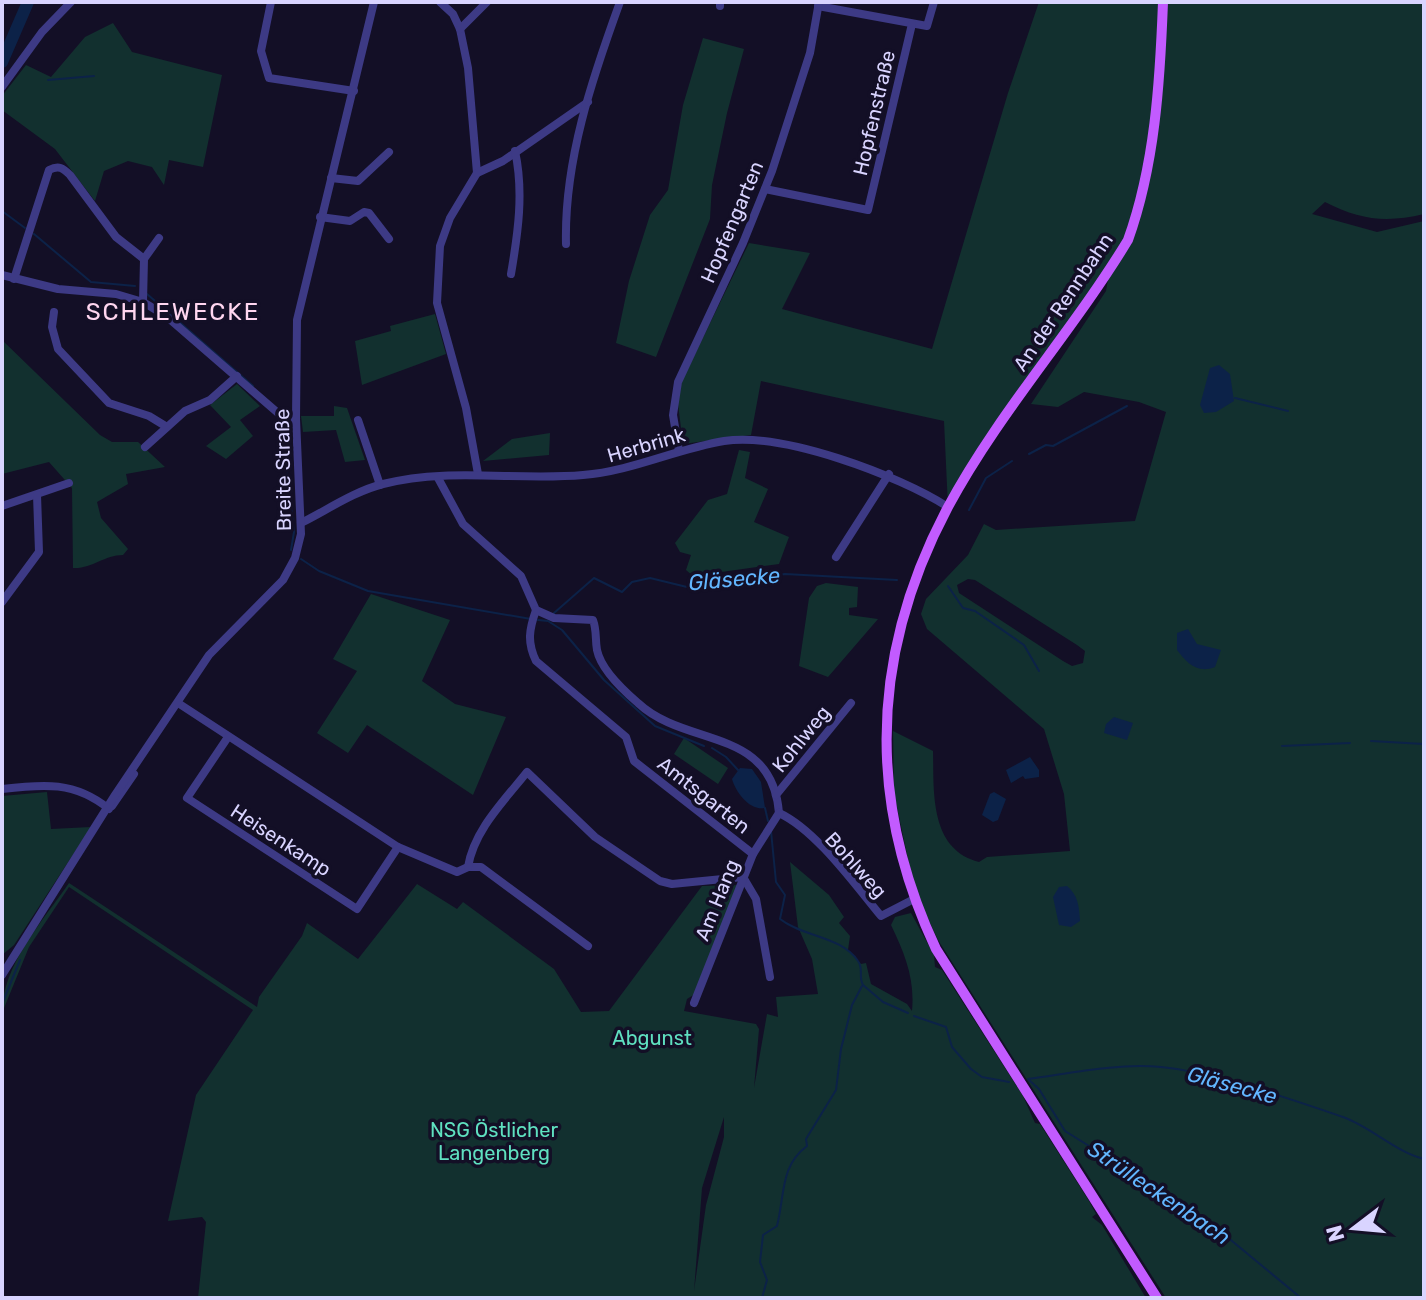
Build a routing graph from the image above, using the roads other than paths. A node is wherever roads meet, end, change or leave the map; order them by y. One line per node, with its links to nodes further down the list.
1 (71, 2): 12 (street)
2 (271, 2): 13 (street)
3 (374, 2): 13 (street, Breite Straße)
4 (440, 2): 11 (street)
5 (487, 2): 11 (street)
6 (620, 2): 14 (street)
7 (934, 2): 10 (street)
8 (1163, 2): 43 (main road, An der Rennbahn)
9 (819, 4): 10 (street); 19 (street, Hopfengarten)
10 (912, 24): 19 (street, Hopfenstraße)
11 (460, 29): 17 (street)
12 (2, 87)
13 (354, 91): 18 (street, Breite Straße)
14 (588, 102): 15 (street); 23 (street)
15 (515, 151): 17 (street); 25 (street)
16 (389, 152): 18 (street)
17 (477, 173): 36 (street)
18 (331, 178): 20 (street, Breite Straße)
19 (765, 189): 35 (street, Hopfengarten)
20 (320, 217): 22 (street); 31 (street, Breite Straße)
21 (159, 238): 24 (street)
22 (389, 239)
23 (566, 244)
24 (144, 259): 27 (street); 28 (street)
25 (511, 274)
26 (2, 275): 27 (street)
27 (14, 279): 28 (street)
28 (143, 302): 30 (street)
29 (54, 312): 33 (street)
30 (237, 376): 31 (street); 33 (street)
31 (296, 419): 44 (street, Breite Straße)
32 (358, 420): 40 (street)
33 (167, 427): 34 (street)
34 (145, 447)
35 (679, 451): 36 (street, Herbrink); 37 (street, Herbrink)
36 (478, 474): 38 (street, Herbrink)
37 (889, 474): 43 (street, Herbrink); 45 (street)
38 (438, 478): 40 (street, Herbrink); 47 (street)
39 (69, 483): 41 (street)
40 (380, 485): 44 (street, Herbrink)
41 (37, 495): 42 (street); 46 (street)
42 (2, 506)
43 (948, 507): 59 (main road, An der Rennbahn)
44 (301, 523): 48 (street, Breite Straße)
45 (836, 557)
46 (2, 601)
47 (533, 617): 52 (street); 56 (street, Amtsgarten)
48 (178, 703): 50 (street); 53 (street, Breite Straße)
49 (851, 703): 52 (street, Kohlweg)
50 (228, 737): 55 (street); 55 (street, Heisenkamp)
51 (2, 789): 53 (street)
52 (776, 795): 54 (street)
53 (109, 809): 61 (street, Breite Straße)
54 (777, 817): 56 (street, Am Hang); 59 (street, Bohlweg)
55 (398, 847): 57 (street)
56 (753, 854): 58 (street, Am Hang)
57 (468, 867): 58 (street); 60 (street)
58 (743, 877): 62 (street); 63 (street, Am Hang)
59 (914, 899): 64 (main road, An der Rennbahn)
60 (588, 946)
61 (2, 975)
62 (770, 977)
63 (694, 1003)
64 (1157, 1298)

